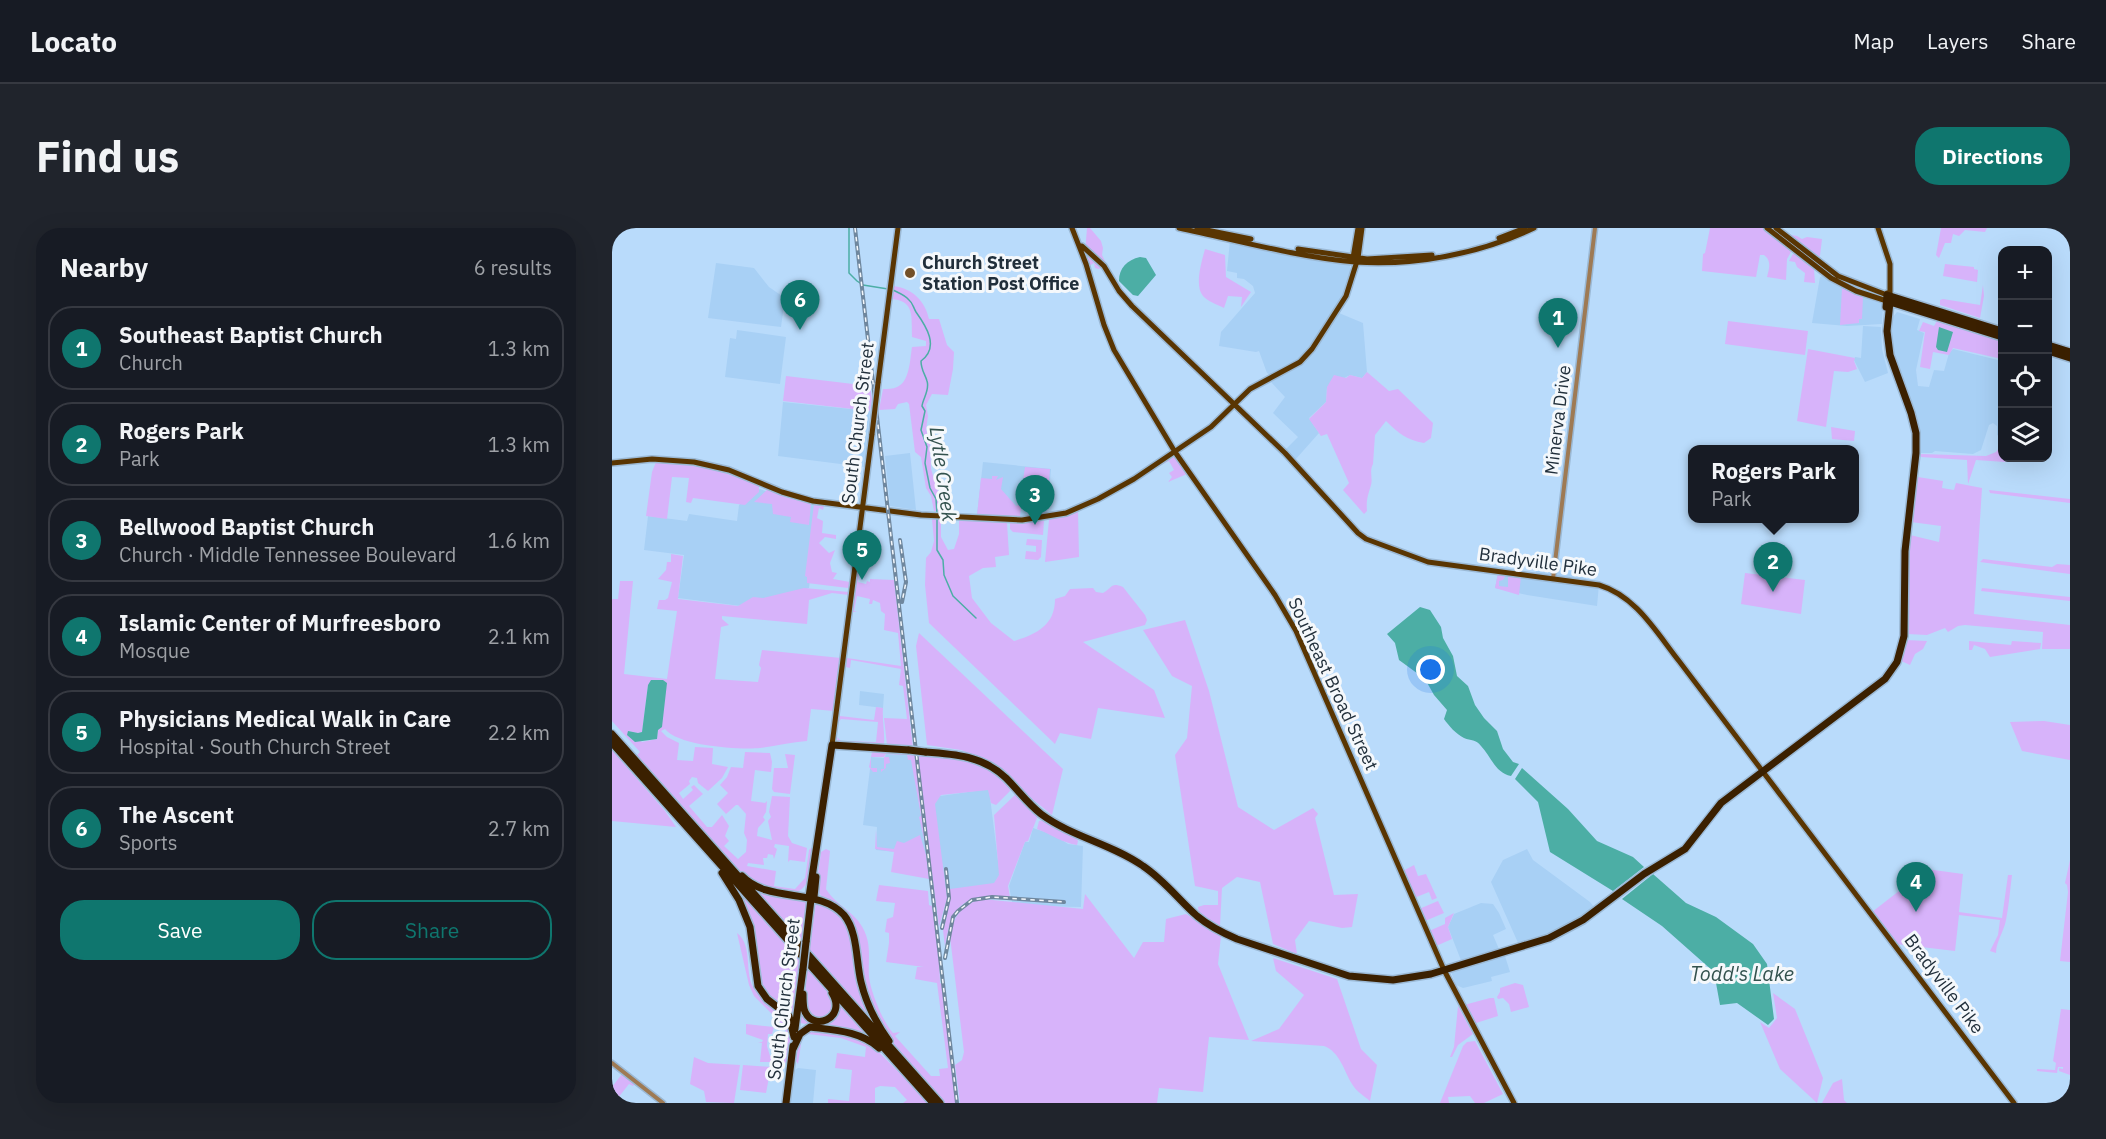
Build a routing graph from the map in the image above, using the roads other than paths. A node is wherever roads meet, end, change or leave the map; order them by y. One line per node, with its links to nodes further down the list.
1 (898, 228): 24 (main road, South Church Street, bridge)
2 (1072, 228): 12 (main road, Southeast Broad Street)
3 (1179, 228): 13 (main road)
4 (1197, 228): 13 (main road)
5 (1360, 228): 13 (main road)
6 (1525, 228): 13 (main road)
7 (1534, 228): 13 (main road)
8 (1595, 228): 25 (street, Minerva Drive)
9 (1767, 228): 14 (main road)
10 (1776, 228): 14 (main road)
11 (1876, 228): 14 (main road)
12 (1079, 246): 21 (main road, Bradyville Pike); 22 (main road, Southeast Broad Street)
13 (1355, 259): 21 (main road)
14 (1889, 298): 15 (highway); 29 (highway)
15 (1978, 326): 16 (highway); 17 (highway)
16 (1998, 330)
17 (1998, 335)
18 (2052, 347): 20 (highway)
19 (2052, 352): 20 (highway)
20 (2070, 356)
21 (1234, 404): 22 (main road); 25 (main road, Bradyville Pike)
22 (1175, 452): 24 (main road); 35 (main road, Southeast Broad Street)
23 (612, 464): 24 (main road)
24 (862, 508): 28 (main road, South Church Street)
25 (1553, 579): 29 (main road, Bradyville Pike)
26 (612, 734): 31 (highway)
27 (612, 743): 31 (highway)
28 (832, 745): 30 (highway, South Church Street); 35 (highway, bridge)
29 (1762, 770): 35 (highway); 49 (main road, Bradyville Pike)
30 (825, 800): 32 (highway, South Church Street); 34 (highway, South Church Street)
31 (689, 826): 33 (highway); 37 (highway); 40 (highway); 43 (highway)
32 (811, 882): 33 (highway); 34 (highway, South Church Street)
33 (791, 896): 34 (highway)
34 (811, 899): 36 (highway, South Church Street, bridge); 43 (highway)
35 (1444, 970): 48 (main road, Southeast Broad Street)
36 (802, 973): 37 (highway); 38 (highway, South Church Street)
37 (826, 983): 44 (highway)
38 (796, 1022): 39 (highway); 40 (highway, South Church Street)
39 (810, 1027): 41 (highway); 44 (highway)
40 (794, 1037): 41 (highway, South Church Street)
41 (793, 1049): 46 (highway, South Church Street)
42 (612, 1063): 45 (street)
43 (906, 1065): 47 (highway)
44 (931, 1101)
45 (663, 1103)
46 (786, 1103)
47 (940, 1103)
48 (1514, 1103)
49 (2014, 1103)

